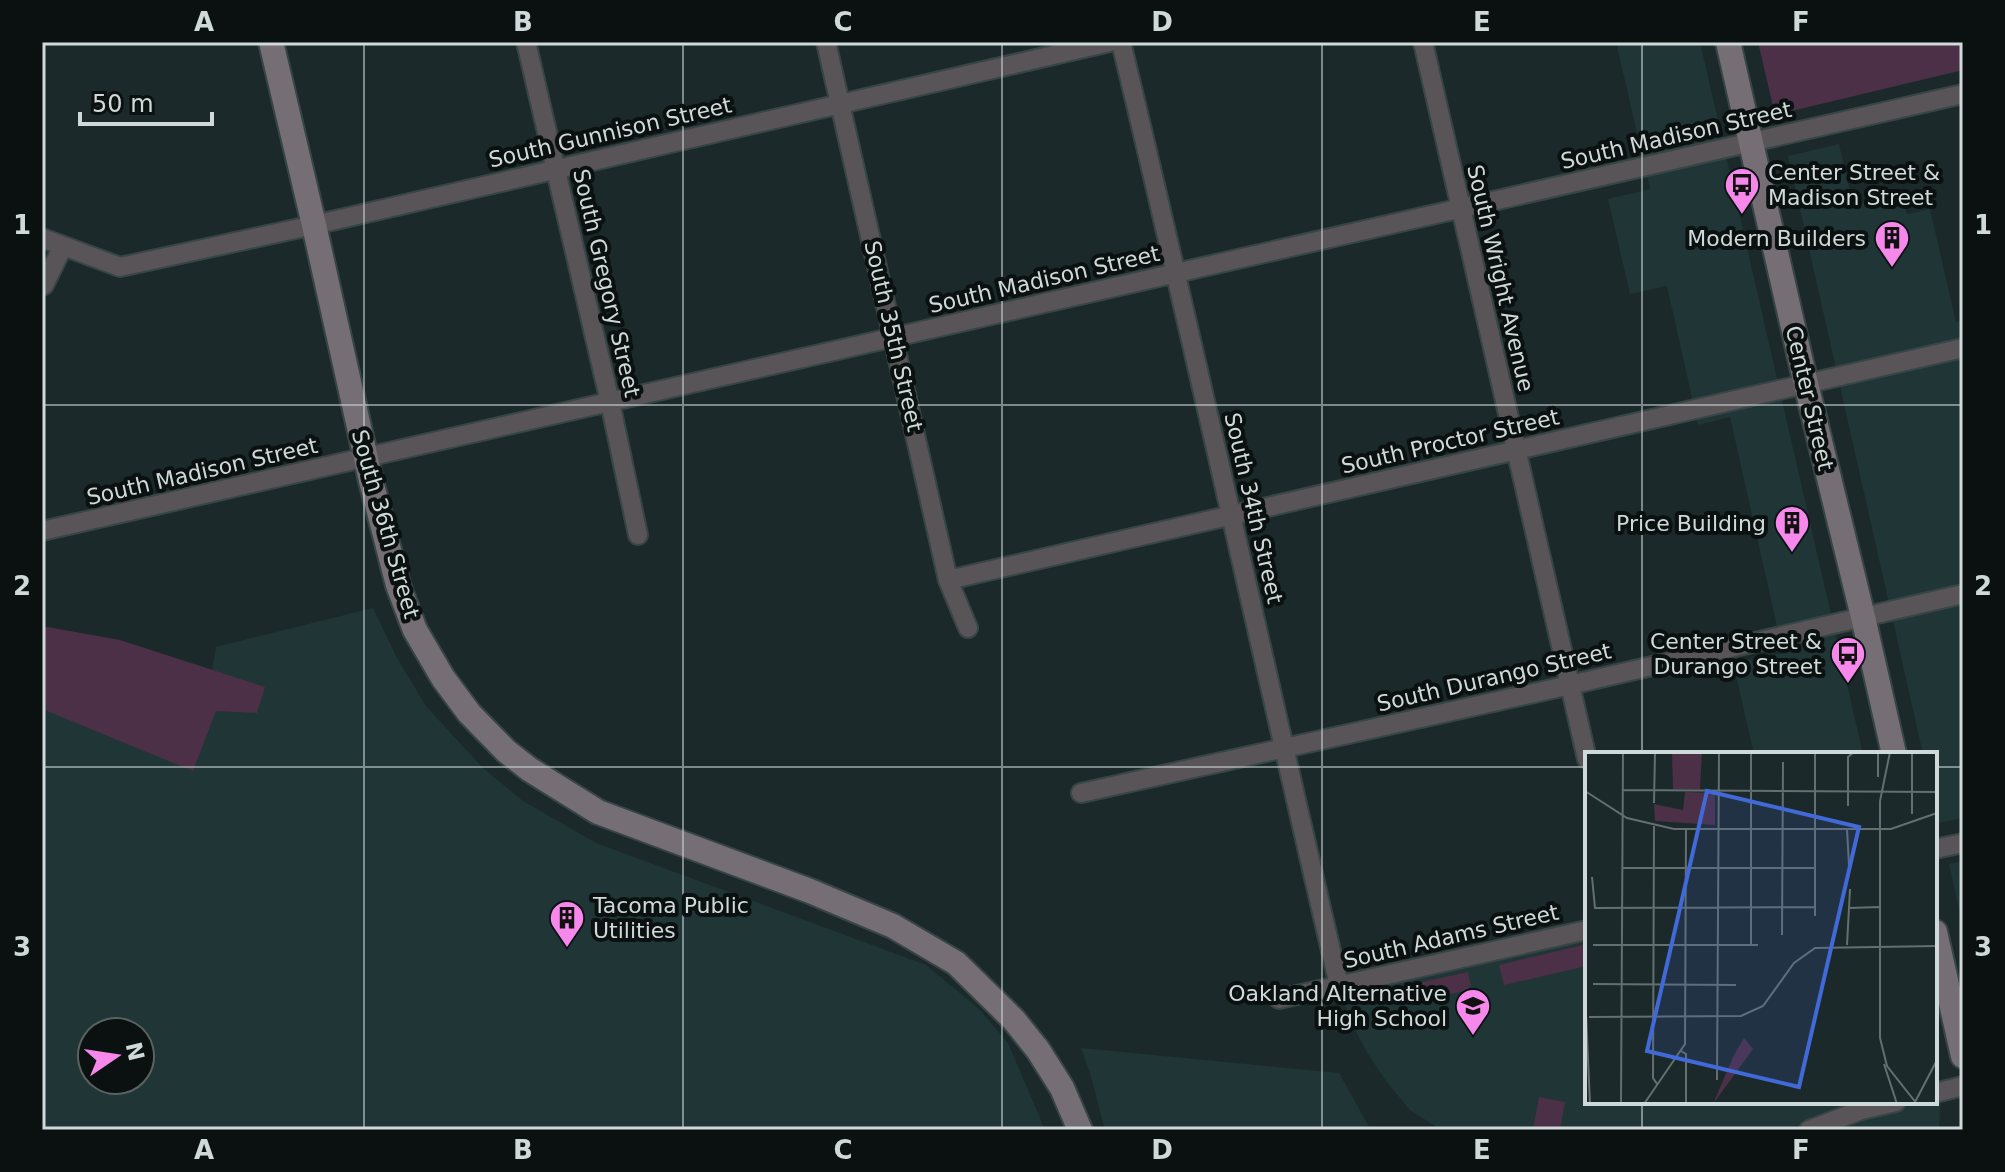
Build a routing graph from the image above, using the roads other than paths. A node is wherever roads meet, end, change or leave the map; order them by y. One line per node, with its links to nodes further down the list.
1 (271, 42): 13 (street, South 36th Street)
2 (526, 42): 11 (street, South Gregory Street)
3 (826, 42): 9 (street, South 35th Street)
4 (1110, 42): 9 (street, South Gunnison Street)
5 (1121, 42): 16 (street, South 34th Street)
6 (1423, 42): 12 (street, South Wright Avenue)
7 (1728, 42): 10 (street, Center Street)
8 (1963, 94): 10 (street, South Madison Street)
9 (841, 104): 11 (street, South Gunnison Street); 18 (street, South 35th Street)
10 (1751, 143): 12 (street, South Madison Street); 20 (street, Center Street)
11 (557, 169): 13 (street, South Gunnison Street); 21 (street, South Gregory Street)
12 (1459, 208): 16 (street, South Madison Street); 22 (street, South Wright Avenue)
13 (314, 225): 15 (street, South Gunnison Street); 23 (street, South 36th Street)
14 (42, 238): 15 (street)
15 (63, 246): 17 (street)
16 (1177, 273): 18 (street, South Madison Street); 24 (street, South 34th Street)
17 (42, 286)
18 (893, 338): 21 (street, South Madison Street); 27 (street, South 35th Street)
19 (1963, 348): 20 (street, South Proctor Street)
20 (1806, 384): 22 (street, South Proctor Street); 29 (street, Center Street)
21 (610, 402): 23 (street, South Madison Street); 26 (street, South Gregory Street)
22 (1517, 451): 24 (street, South Proctor Street); 31 (street, South Wright Avenue)
23 (366, 459): 25 (street, South Madison Street); 46 (street, South 36th Street)
24 (1231, 515): 27 (street, South Proctor Street); 32 (street, South 34th Street)
25 (42, 531)
26 (638, 535)
27 (948, 580): 30 (street, South 35th Street)
28 (1963, 594): 29 (street, South Durango Street)
29 (1863, 617): 31 (street, South Durango Street); 34 (street, Center Street)
30 (968, 628)
31 (1570, 685): 32 (street, South Durango Street); 33 (street, South Wright Avenue)
32 (1284, 749): 35 (street, South Durango Street); 40 (street, South 34th Street)
33 (1585, 752)
34 (1894, 752)
35 (1081, 793)
36 (1963, 843): 37 (street)
37 (1937, 849)
38 (1585, 930): 40 (street, South Adams Street)
39 (1937, 941): 42 (street)
40 (1339, 985): 41 (street, South Adams Street)
41 (1279, 999)
42 (1963, 1056)
43 (1963, 1086): 44 (street)
44 (1937, 1092)
45 (1887, 1104): 47 (street)
46 (1080, 1130)
47 (1809, 1130)

